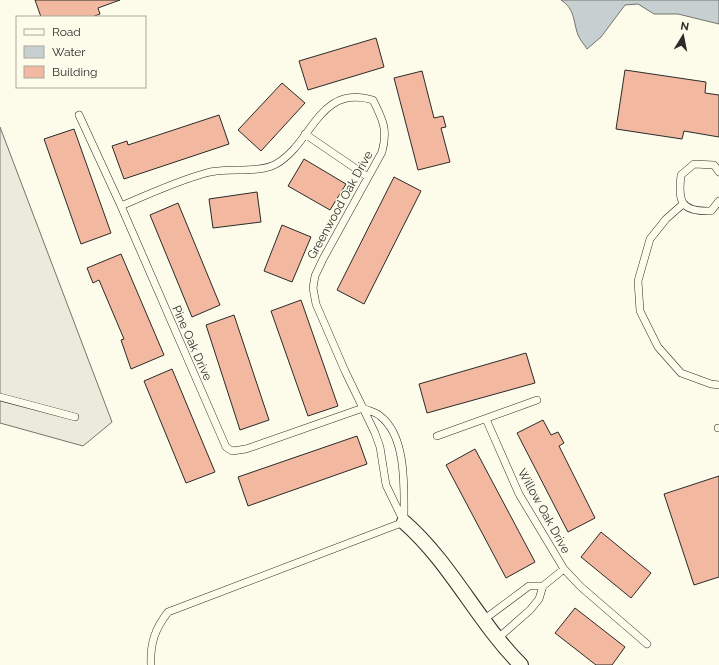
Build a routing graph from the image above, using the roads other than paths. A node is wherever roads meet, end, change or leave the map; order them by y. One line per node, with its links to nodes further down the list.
1 (78, 115): 7 (lane, Pine Oak Drive)
2 (305, 134): 4 (lane); 4 (lane, Greenwood Oak Drive); 7 (lane, Greenwood Oak Drive)
3 (719, 172): 6 (lane)
4 (368, 177): 11 (lane, Greenwood Oak Drive)
5 (719, 201): 6 (lane)
6 (684, 204): 8 (lane)
7 (121, 206): 11 (lane, Pine Oak Drive)
8 (719, 385)
9 (0, 397): 12 (lane)
10 (537, 400): 13 (lane)
11 (363, 408): 15 (lane, Greenwood Oak Drive); 15 (lane)
12 (74, 417)
13 (486, 419): 14 (lane); 16 (lane, Willow Oak Drive)
14 (437, 436)
15 (404, 522): 18 (street); 21 (lane)
16 (564, 569): 17 (lane, Willow Oak Drive); 20 (lane, Willow Oak Drive)
17 (543, 586): 18 (lane, Willow Oak Drive); 19 (lane, Willow Oak Drive)
18 (482, 621): 19 (street)
19 (498, 639): 22 (street)
20 (647, 644)
21 (151, 665)
22 (521, 665)

